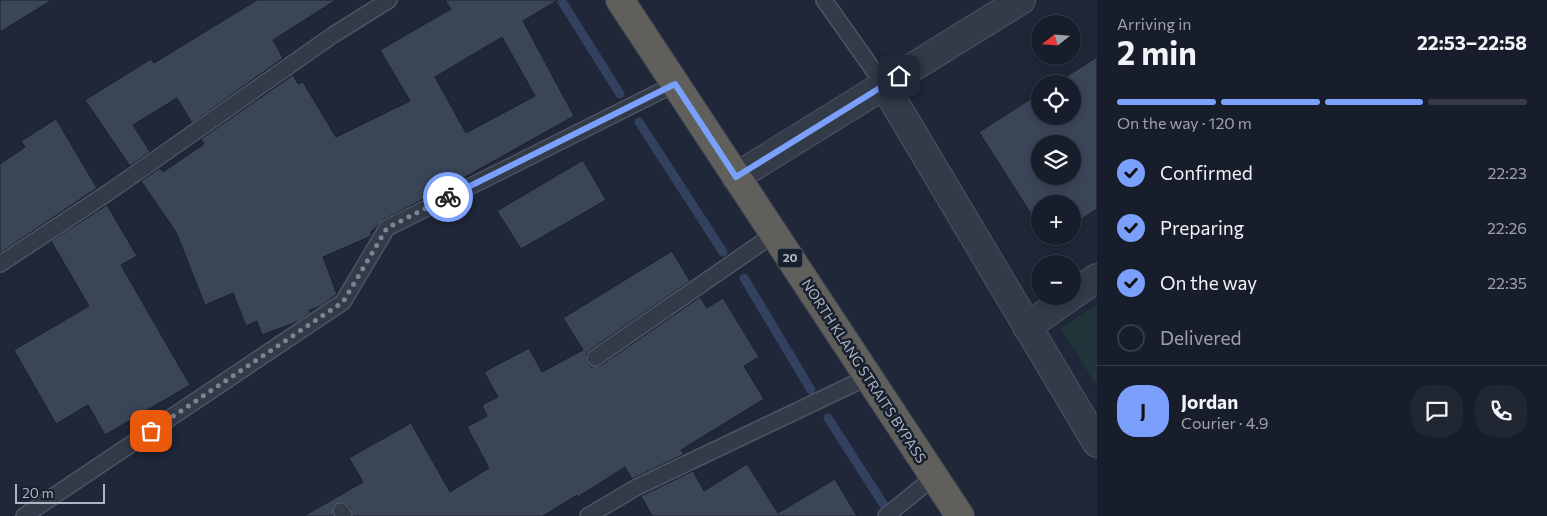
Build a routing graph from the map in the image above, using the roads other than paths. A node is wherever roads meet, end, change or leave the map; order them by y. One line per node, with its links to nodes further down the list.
1 (389, 0): 9 (lane)
2 (620, 0): 5 (highway, NORTH KLANG STRAITS BYPASS / 20)
3 (824, 0): 6 (lane)
4 (1021, 0): 6 (street)
5 (675, 84): 7 (highway, NORTH KLANG STRAITS BYPASS / 20); 18 (lane)
6 (884, 85): 7 (street); 13 (street)
7 (736, 177): 8 (highway, NORTH KLANG STRAITS BYPASS / 20)
8 (774, 234): 14 (lane); 15 (highway, NORTH KLANG STRAITS BYPASS / 20)
9 (0, 264)
10 (1097, 278): 11 (street)
11 (1081, 290)
12 (1058, 305): 13 (street)
13 (1026, 326): 16 (street)
14 (595, 358)
15 (868, 377): 17 (highway, NORTH KLANG STRAITS BYPASS / 20); 19 (lane)
16 (1097, 443)
17 (934, 477): 20 (lane); 21 (highway, NORTH KLANG STRAITS BYPASS / 20)
18 (24, 516)
19 (588, 516)
20 (886, 516)
21 (960, 516)

